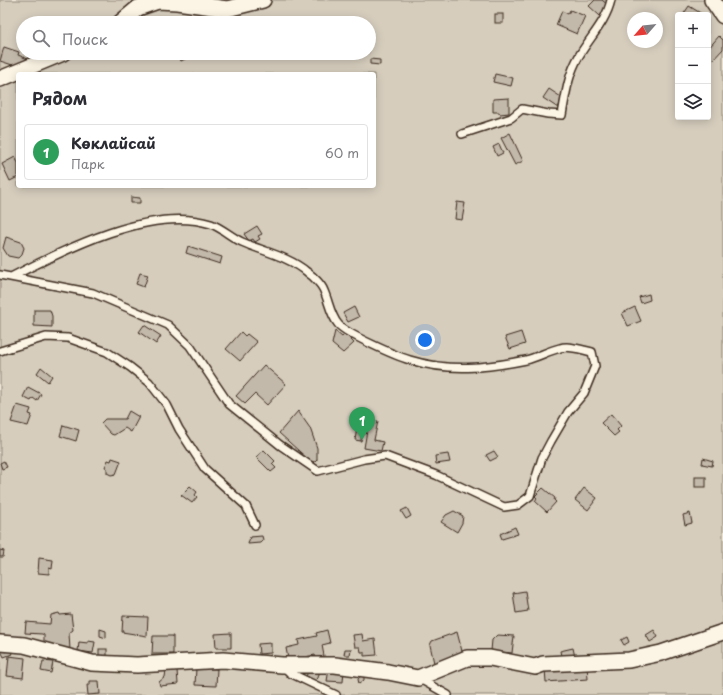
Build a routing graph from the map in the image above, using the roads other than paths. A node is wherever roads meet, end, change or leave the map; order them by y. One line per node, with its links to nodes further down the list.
1 (263, 0): 4 (street)
2 (611, 0): 10 (lane)
3 (712, 0): 5 (street)
4 (128, 16)
5 (723, 16)
6 (46, 60): 8 (street)
7 (16, 72): 9 (street)
8 (17, 72)
9 (0, 79)
10 (462, 134)
11 (0, 275): 12 (lane)
12 (11, 277): 12 (lane)
13 (0, 351): 14 (lane)
14 (254, 525)
15 (723, 632): 18 (street)
16 (0, 643): 17 (street)
17 (282, 665): 18 (street); 19 (lane)
18 (418, 678): 20 (lane)
19 (336, 695)
20 (448, 695)

